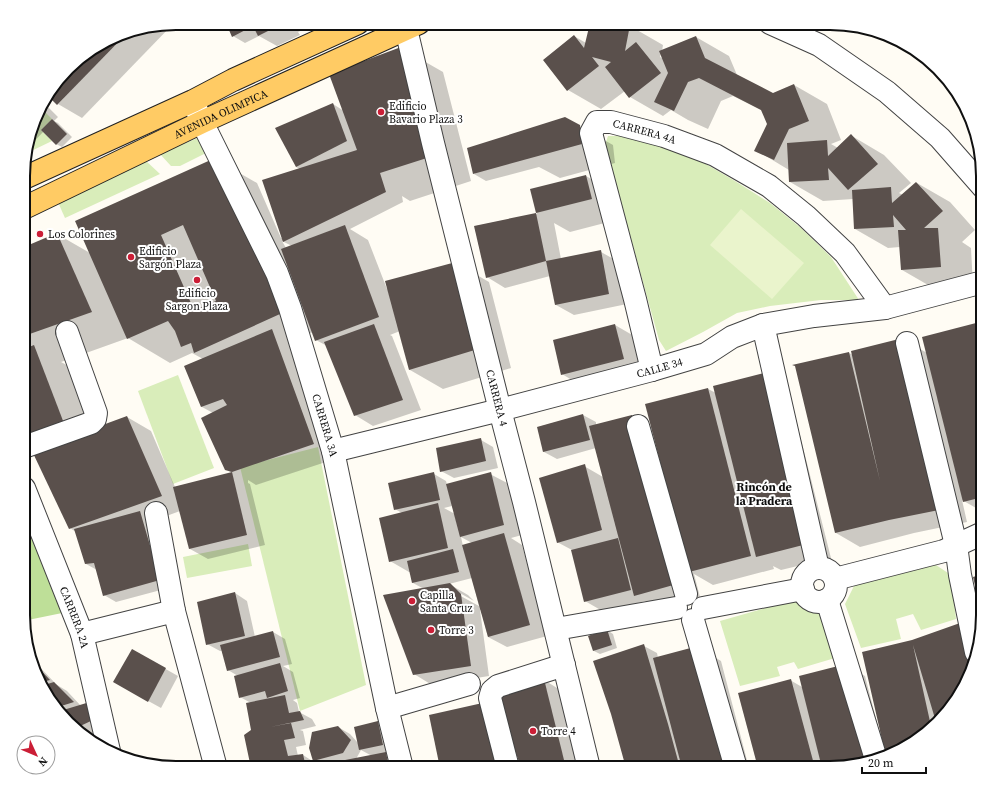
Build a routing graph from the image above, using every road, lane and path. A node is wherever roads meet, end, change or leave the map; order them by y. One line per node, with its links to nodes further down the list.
1 (343, 30): 5 (main road)
2 (403, 30): 6 (main road, AVENIDA OLIMPICA)
3 (413, 30): 16 (street, CARRERA 4)
4 (786, 30): 8 (street)
5 (193, 101): 6 (street, CARRERA 3A); 7 (main road)
6 (202, 122): 9 (main road, AVENIDA OLIMPICA); 19 (street, CARRERA 3A)
7 (30, 175)
8 (976, 179)
9 (30, 205)
10 (976, 284): 11 (street, CALLE 34)
11 (885, 308): 12 (street, CALLE 34); 15 (street, CARRERA 4A)
12 (763, 324): 15 (street, CALLE 34); 24 (street)
13 (67, 332): 18 (street)
14 (907, 343): 23 (street)
15 (652, 370): 16 (street, CALLE 34)
16 (500, 410): 19 (street, CALLE 34); 29 (street, CARRERA 4)
17 (638, 426): 27 (street)
18 (30, 445)
19 (333, 451): 34 (street, CARRERA 3A)
20 (30, 503): 30 (street, CARRERA 2A)
21 (156, 512): 28 (street)
22 (976, 536): 23 (street)
23 (956, 545): 24 (street); 31 (street)
24 (826, 573): 25 (street); 26 (street)
25 (803, 589): 26 (street); 27 (street)
26 (827, 600): 36 (street)
27 (689, 608): 29 (street); 41 (street)
28 (174, 611): 30 (street); 37 (street)
29 (556, 629): 32 (street, CARRERA 4)
30 (82, 634): 35 (street, CARRERA 2A)
31 (974, 640)
32 (564, 665): 39 (street); 40 (street, CARRERA 4)
33 (469, 684): 34 (street)
34 (387, 708): 38 (street, CARRERA 3A)
35 (108, 744)
36 (874, 754)
37 (214, 761)
38 (400, 761)
39 (506, 761)
40 (587, 761)
41 (734, 761)

